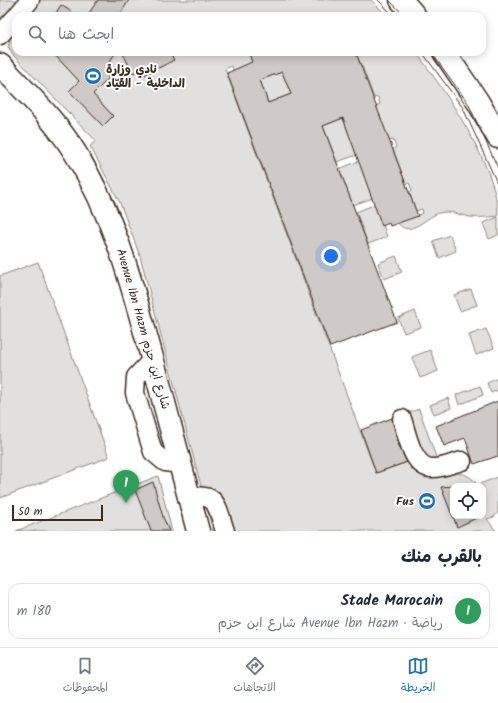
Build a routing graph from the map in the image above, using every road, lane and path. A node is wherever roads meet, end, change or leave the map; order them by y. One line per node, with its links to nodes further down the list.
1 (30, 0): 3 (lane)
2 (401, 0): 4 (main road)
3 (20, 12)
4 (412, 12)
5 (12, 21): 6 (lane)
6 (0, 35)
7 (447, 56): 9 (main road)
8 (0, 65): 12 (main road, Avenue Ibn Hazm شارع ابن حزم)
9 (496, 130)
10 (402, 419): 11 (lane)
11 (462, 461)
12 (189, 498): 13 (main road, Avenue Ibn Hazm شارع ابن حزم); 14 (lane)
13 (198, 531)
14 (225, 531)

